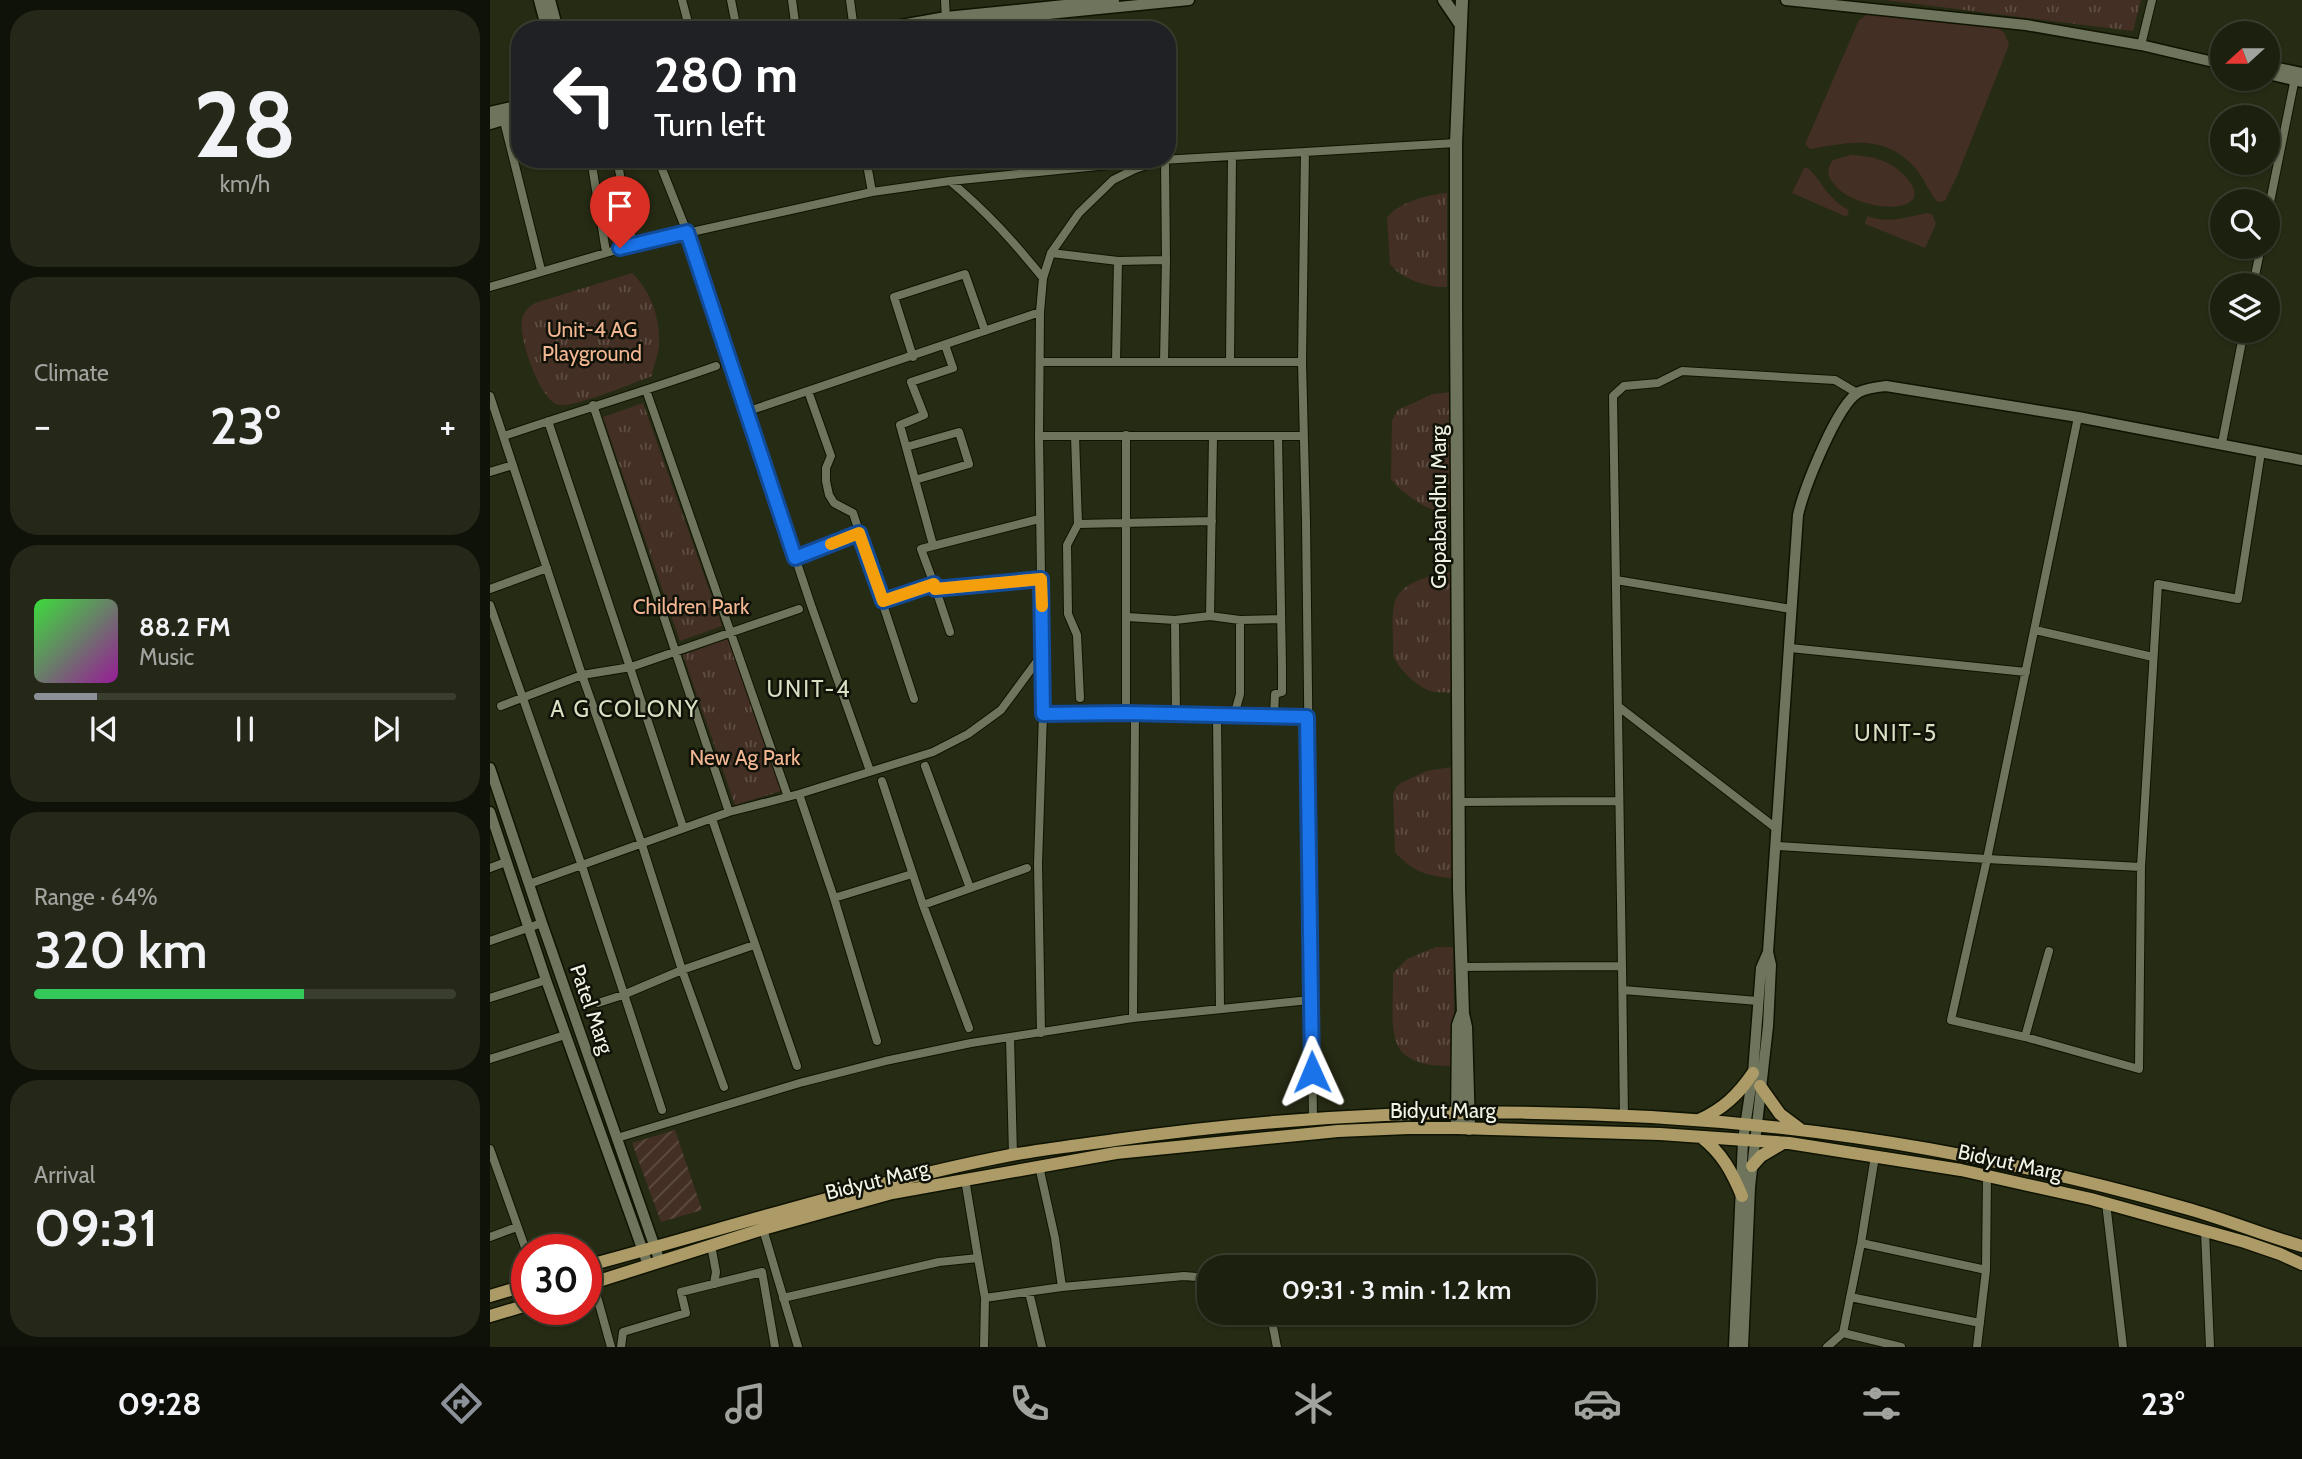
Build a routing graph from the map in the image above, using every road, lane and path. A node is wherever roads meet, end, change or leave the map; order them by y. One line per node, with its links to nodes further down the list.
1 (540, 0): 17 (main road)
2 (549, 0): 18 (main road)
3 (682, 0): 19 (street)
4 (731, 0): 20 (street)
5 (792, 0): 21 (street)
6 (850, 0): 22 (street)
7 (945, 0): 23 (street)
8 (1114, 0): 16 (street)
9 (1189, 0): 23 (street)
10 (1444, 0): 24 (main road)
11 (1462, 0): 24 (main road, Gopabandhu Marg)
12 (1473, 0): 24 (main road)
13 (1786, 0): 25 (street)
14 (1840, 0): 25 (street)
15 (2152, 0): 25 (street)
16 (1037, 4): 23 (street)
17 (546, 21)
18 (555, 21)
19 (688, 21)
20 (735, 21)
21 (795, 21)
22 (853, 21)
23 (947, 21)
24 (1461, 25): 33 (main road, Gopabandhu Marg)
25 (2142, 43): 26 (street); 27 (street)
26 (2210, 54)
27 (2210, 61)
28 (2280, 70): 30 (street)
29 (2280, 75): 30 (street)
30 (2299, 76): 47 (street)
31 (498, 114): 32 (main road); 34 (street)
32 (490, 123)
33 (1456, 143): 35 (street); 141 (main road, Gopabandhu Marg)
34 (511, 146)
35 (1305, 152): 36 (street); 67 (street)
36 (1232, 157): 37 (street); 66 (street)
37 (1176, 159)
38 (518, 168): 55 (street)
39 (592, 168): 51 (street)
40 (619, 168): 50 (street)
41 (662, 168): 49 (street)
42 (868, 168): 48 (street)
43 (1077, 168): 46 (street)
44 (1138, 168): 52 (street)
45 (1165, 168): 53 (street)
46 (950, 181): 48 (street); 56 (street)
47 (2273, 189)
48 (872, 192): 49 (street)
49 (687, 232): 50 (street); 74 (street)
50 (633, 245): 51 (street)
51 (606, 252): 55 (street)
52 (1051, 253): 54 (street); 56 (street)
53 (1166, 260): 54 (street); 65 (street)
54 (1118, 261): 64 (street)
55 (541, 270): 57 (street)
56 (1043, 278): 58 (street)
57 (490, 287)
58 (1040, 312): 59 (street); 63 (street)
59 (985, 331): 61 (street); 62 (street)
60 (2242, 343): 84 (street)
61 (945, 345): 62 (street); 85 (street)
62 (913, 356): 70 (street)
63 (1040, 362): 64 (street); 79 (street)
64 (1115, 362): 65 (street)
65 (1164, 362): 66 (street)
66 (1230, 362): 67 (street)
67 (1302, 362): 83 (street)
68 (716, 366): 69 (street)
69 (646, 390): 73 (street); 114 (street)
70 (808, 391): 74 (street); 95 (street)
71 (1857, 393): 75 (street); 100 (street); 105 (street)
72 (490, 396): 78 (street)
73 (593, 405): 76 (street); 116 (street)
74 (746, 412): 97 (street)
75 (2078, 417): 84 (street); 112 (street)
76 (548, 421): 78 (street); 119 (street)
77 (1126, 435): 80 (street); 81 (street); 93 (street)
78 (503, 436): 88 (street)
79 (1039, 436): 80 (street); 91 (street)
80 (1075, 436): 94 (street)
81 (1213, 436): 82 (street); 92 (street)
82 (1278, 436): 83 (street); 109 (street)
83 (1303, 436): 133 (street)
84 (2222, 443): 86 (street)
85 (905, 447): 90 (street); 90 (street)
86 (2261, 452): 87 (street); 118 (street)
87 (2302, 460)
88 (513, 465): 89 (street); 98 (street)
89 (490, 472)
90 (915, 480): 96 (street)
91 (1039, 519): 96 (street); 99 (street)
92 (1212, 521): 93 (street); 107 (street)
93 (1124, 522): 94 (street); 108 (street)
94 (1077, 524): 123 (street)
95 (859, 533): 97 (street); 103 (street)
96 (933, 545): 101 (street)
97 (795, 558): 136 (street)
98 (547, 568): 102 (street); 121 (street)
99 (1041, 579): 101 (street); 117 (street)
100 (1616, 580): 105 (street); 126 (street)
101 (934, 586): 103 (street); 113 (street)
102 (490, 589)
103 (883, 601): 124 (street)
104 (490, 605): 122 (street)
105 (1791, 608): 115 (street)
106 (799, 609): 114 (street)
107 (1210, 616): 110 (street); 111 (street)
108 (1127, 617): 110 (street); 127 (street)
109 (1280, 619): 111 (street); 132 (street)
110 (1175, 620): 129 (street)
111 (1240, 620): 131 (street)
112 (2035, 630): 118 (street); 120 (street)
113 (950, 632)
114 (731, 633): 116 (street); 139 (street)
115 (1790, 648): 120 (street); 146 (street)
116 (676, 652): 119 (street); 143 (street)
117 (1043, 653): 128 (street); 136 (street)
118 (2153, 657): 152 (street)
119 (631, 667): 121 (street); 145 (street)
120 (2026, 672): 149 (street)
121 (582, 675): 122 (street); 147 (street)
122 (523, 698): 125 (street); 151 (street)
123 (1080, 698)
124 (914, 699)
125 (501, 706)
126 (1619, 708): 140 (street); 146 (street)
127 (1130, 713): 128 (street); 129 (street); 176 (street)
128 (1043, 714): 178 (street)
129 (1176, 714): 130 (street)
130 (1217, 715): 131 (street); 175 (street)
131 (1234, 716): 132 (street)
132 (1274, 716): 133 (street)
133 (1307, 717): 172 (street)
134 (925, 766): 157 (street)
135 (490, 768): 156 (street, Patel Marg)
136 (870, 771): 138 (street)
137 (882, 781): 155 (street)
138 (799, 794): 139 (street); 158 (street)
139 (788, 797): 143 (street)
140 (1619, 801): 141 (street); 165 (street)
141 (1459, 802): 166 (main road, Gopabandhu Marg)
142 (490, 812): 150 (street, Patel Marg)
143 (729, 812): 144 (street)
144 (712, 819): 145 (street); 163 (street)
145 (683, 827): 147 (street)
146 (1777, 829): 148 (street)
147 (641, 842): 151 (street); 167 (street)
148 (1776, 846): 149 (street); 173 (street)
149 (1987, 859): 152 (street); 180 (street)
150 (506, 862): 153 (street); 161 (street, Patel Marg)
151 (582, 866): 156 (street); 170 (street)
152 (2141, 867): 180 (street)
153 (490, 868)
154 (1027, 869): 157 (street)
155 (912, 874): 158 (street); 159 (street)
156 (529, 884): 160 (street, Patel Marg)
157 (970, 888): 159 (street)
158 (834, 898): 182 (street)
159 (923, 905): 177 (street)
160 (542, 923): 161 (street); 198 (street, Patel Marg)
161 (529, 928): 162 (street); 168 (street, Patel Marg)
162 (490, 941)
163 (754, 944): 167 (street); 184 (street)
164 (2049, 951): 180 (street)
165 (1622, 966): 166 (street); 169 (street)
166 (1461, 967): 189 (main road, Gopabandhu Marg)
167 (682, 970): 170 (street); 187 (street)
168 (545, 980): 171 (street); 179 (street, Patel Marg)
169 (1623, 990): 173 (street); 190 (street)
170 (623, 995): 174 (street); 188 (street)
171 (490, 998)
172 (1310, 1000): 175 (street); 191 (street)
173 (1764, 1002): 185 (street); 186 (street)
174 (598, 1003)
175 (1220, 1008): 176 (street)
176 (1133, 1018): 178 (street)
177 (969, 1028)
178 (1041, 1033): 181 (street)
179 (565, 1035): 183 (street); 220 (street, Patel Marg)
180 (2025, 1037)
181 (1010, 1038): 198 (street); 203 (street)
182 (877, 1041)
183 (490, 1059)
184 (797, 1066)
185 (1753, 1073): 192 (main road); 193 (street)
186 (1760, 1086): 193 (street); 196 (main road)
187 (724, 1087)
188 (662, 1110)
189 (1463, 1112): 190 (main road, Bidyut Marg); 191 (main road, Bidyut Marg); 195 (main road, Gopabandhu Marg)
190 (1624, 1117): 192 (main road, Bidyut Marg)
191 (1313, 1120): 194 (main road, Bidyut Marg)
192 (1695, 1121): 193 (main road, Bidyut Marg)
193 (1751, 1125): 196 (main road, Bidyut Marg); 199 (street)
194 (1202, 1128): 201 (main road); 203 (main road, Bidyut Marg)
195 (1463, 1128): 197 (main road, Bidyut Marg); 201 (main road, Bidyut Marg)
196 (1802, 1130): 219 (main road, Bidyut Marg)
197 (1700, 1137): 199 (main road, Bidyut Marg); 210 (main road)
198 (617, 1138): 220 (street, Patel Marg)
199 (1749, 1140): 200 (main road, Bidyut Marg); 206 (street); 210 (street)
200 (1783, 1142): 204 (main road, Bidyut Marg); 206 (main road)
201 (1204, 1144): 205 (main road, Bidyut Marg)
202 (490, 1149): 207 (street)
203 (1013, 1155): 220 (main road, Bidyut Marg)
204 (1875, 1156): 208 (main road, Bidyut Marg); 217 (street)
205 (1039, 1166): 209 (main road, Bidyut Marg); 229 (street)
206 (1752, 1166): 250 (street)
207 (494, 1176): 212 (street)
208 (1987, 1176): 211 (main road, Bidyut Marg); 225 (street)
209 (965, 1180): 213 (main road, Bidyut Marg); 221 (street)
210 (1742, 1196): 249 (street)
211 (2106, 1203): 214 (main road, Bidyut Marg); 254 (street)
212 (517, 1227): 215 (street); 216 (street)
213 (763, 1229): 218 (main road, Bidyut Marg); 234 (street)
214 (2205, 1231): 224 (main road, Bidyut Marg); 255 (street)
215 (520, 1234)
216 (490, 1237)
217 (1861, 1243): 225 (street); 233 (street)
218 (711, 1245): 223 (main road, Bidyut Marg); 228 (street)
219 (2302, 1246)
220 (650, 1250): 222 (main road, Bidyut Marg); 223 (street, Patel Marg)
221 (978, 1258): 234 (street); 235 (street)
222 (602, 1262)
223 (654, 1264): 227 (main road, Bidyut Marg)
224 (2302, 1265)
225 (1986, 1270): 239 (street)
226 (1197, 1277): 229 (street)
227 (602, 1280)
228 (714, 1284): 243 (street); 244 (street)
229 (1062, 1287): 231 (street)
230 (511, 1290): 232 (main road)
231 (1029, 1292): 235 (street); 247 (street)
232 (490, 1296)
233 (1850, 1297): 239 (street); 241 (street)
234 (783, 1298): 245 (street)
235 (985, 1298): 246 (street)
236 (511, 1310): 237 (main road)
237 (490, 1316)
238 (602, 1320): 242 (street)
239 (1980, 1323): 253 (street)
240 (1272, 1325): 248 (street)
241 (1843, 1333): 251 (street); 252 (street)
242 (611, 1347)
243 (621, 1347)
244 (775, 1347)
245 (798, 1347)
246 (984, 1347)
247 (1042, 1347)
248 (1277, 1347)
249 (1734, 1347)
250 (1743, 1347)
251 (1827, 1347)
252 (1901, 1347)
253 (1977, 1347)
254 (2123, 1347)
255 (2210, 1347)

